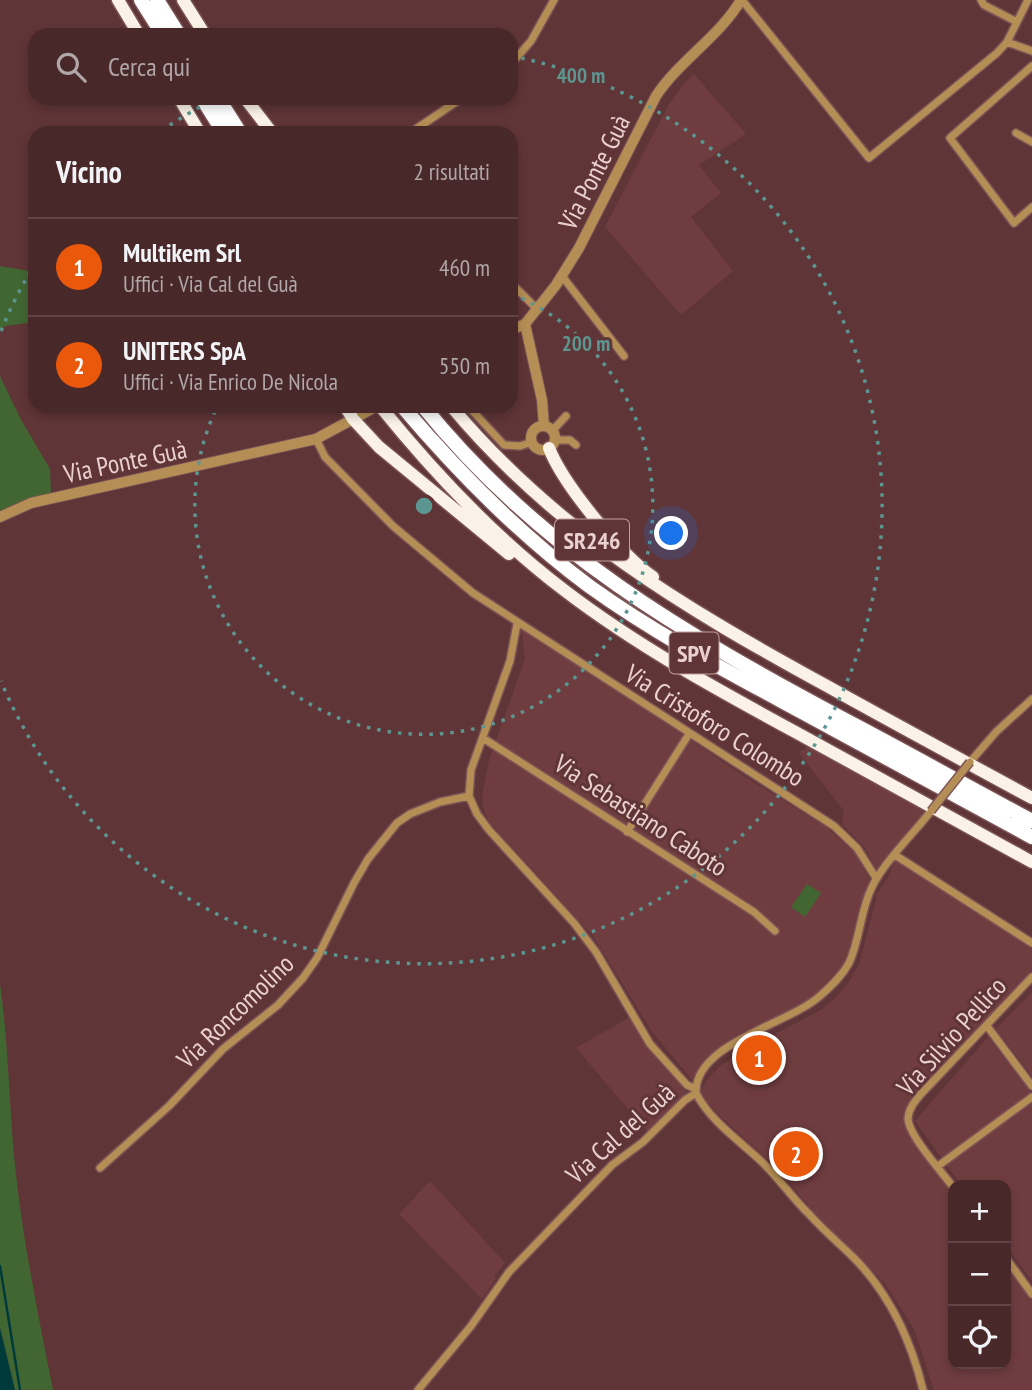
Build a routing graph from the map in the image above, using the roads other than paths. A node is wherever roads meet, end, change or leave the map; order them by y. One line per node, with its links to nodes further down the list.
1 (118, 0): 10 (highway)
2 (141, 0): 11 (highway)
3 (157, 0): 12 (highway)
4 (183, 0): 13 (highway)
5 (554, 0): 16 (street)
6 (742, 0): 14 (street); 33 (street, Via Ponte Guà)
7 (981, 0): 9 (street)
8 (1028, 0): 9 (street)
9 (1017, 22): 14 (street)
10 (135, 28)
11 (159, 28)
12 (175, 28)
13 (201, 28)
14 (1007, 42): 15 (street)
15 (1032, 51)
16 (518, 56)
17 (1032, 66): 32 (street)
18 (182, 105): 24 (highway)
19 (206, 105): 25 (highway)
20 (222, 105): 26 (highway)
21 (249, 105): 27 (highway)
22 (250, 105): 28 (highway)
23 (452, 105): 29 (street)
24 (196, 126)
25 (220, 126)
26 (236, 126)
27 (262, 126)
28 (267, 126)
29 (420, 126)
30 (1016, 133): 31 (street)
31 (1032, 142)
32 (1032, 207)
33 (562, 276): 35 (street, Via Ponte Guà); 38 (street)
34 (518, 290): 35 (street)
35 (538, 310): 36 (street, Via Ponte Guà)
36 (525, 324): 37 (street, Via Ponte Guà); 48 (street)
37 (518, 327)
38 (624, 356)
39 (349, 413): 47 (highway)
40 (364, 413): 47 (street, Via Ponte Guà)
41 (381, 413): 54 (highway)
42 (408, 413): 63 (highway, SPV)
43 (429, 413): 61 (highway, SPV)
44 (458, 413): 55 (highway, SR246)
45 (474, 413): 50 (street)
46 (566, 416): 48 (street)
47 (353, 419): 49 (street, Via Ponte Guà); 54 (highway)
48 (550, 436): 50 (street); 50 (street); 51 (street); 55 (highway)
49 (316, 439): 52 (street, Via Ponte Guà); 53 (street, Via Cristoforo Colombo)
50 (532, 442)
51 (576, 445)
52 (0, 517)
53 (517, 624): 57 (street, Via Cristoforo Colombo); 58 (street)
54 (638, 643): 65 (highway)
55 (754, 646): 60 (highway, SR246)
56 (1032, 699): 64 (street, Via Cal del Guà, bridge)
57 (689, 734): 62 (street); 66 (street, Via Cristoforo Colombo)
58 (483, 738): 59 (street); 62 (street, Via Sebastiano Caboto)
59 (469, 796): 72 (street); 75 (street, Via Roncomolino)
60 (1032, 798)
61 (1032, 821)
62 (628, 832): 67 (street, Via Sebastiano Caboto)
63 (1032, 837)
64 (895, 855): 66 (street, Via Cal del Guà); 68 (street)
65 (1032, 862)
66 (876, 878): 72 (street, Via Cal del Guà)
67 (775, 931)
68 (1032, 943)
69 (1032, 977): 70 (street, Via Silvio Pellico)
70 (987, 1026): 71 (street); 74 (street, Via Silvio Pellico)
71 (1032, 1086)
72 (696, 1091): 79 (street, Via Cal del Guà); 80 (street)
73 (1032, 1097): 74 (street)
74 (938, 1166): 76 (street)
75 (100, 1168)
76 (948, 1180)
77 (1011, 1265): 78 (street)
78 (1032, 1294)
79 (418, 1390)
80 (923, 1390)

